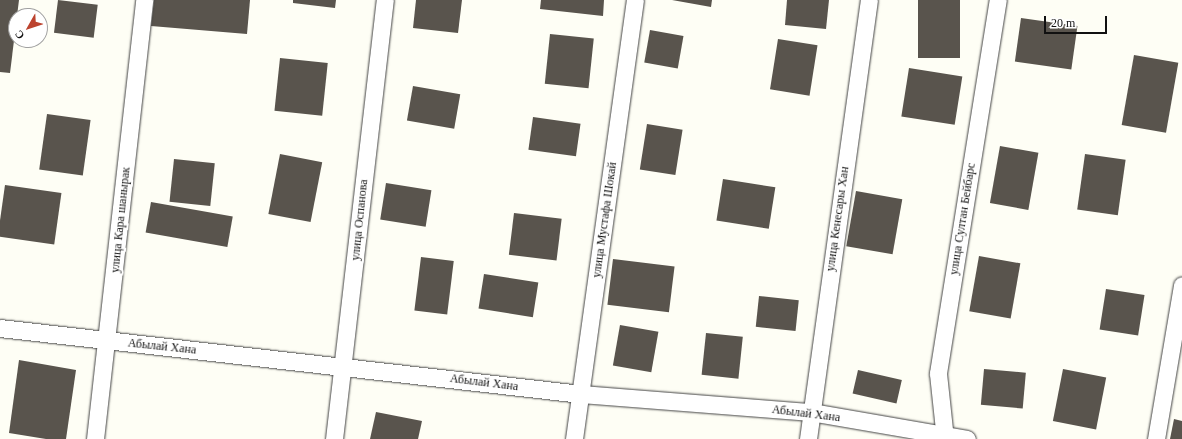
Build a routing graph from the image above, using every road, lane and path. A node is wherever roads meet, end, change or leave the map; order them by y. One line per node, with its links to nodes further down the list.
1 (144, 0): 8 (street, улица Кара шанырак)
2 (385, 0): 9 (street, улица Оспанова)
3 (635, 0): 10 (street, улица Мустафа Шокай)
4 (869, 0): 11 (street, улица Кенесары Хан)
5 (998, 0): 12 (street, улица Султан Бейбарс)
6 (1182, 285): 18 (street)
7 (0, 328): 8 (street, Абылай Хана)
8 (108, 341): 9 (street, Абылай Хана); 13 (street, улица Кара шанырак)
9 (344, 367): 10 (street, Абылай Хана); 14 (street, улица Оспанова)
10 (581, 394): 11 (street, Абылай Хана); 15 (street, улица Мустафа Шокай)
11 (812, 412): 12 (street, Абылай Хана); 16 (street, улица Кенесары Хан)
12 (945, 437): 17 (street, Абылай Хана)
13 (95, 439)
14 (334, 439)
15 (574, 439)
16 (808, 439)
17 (967, 439)
18 (1156, 439)

